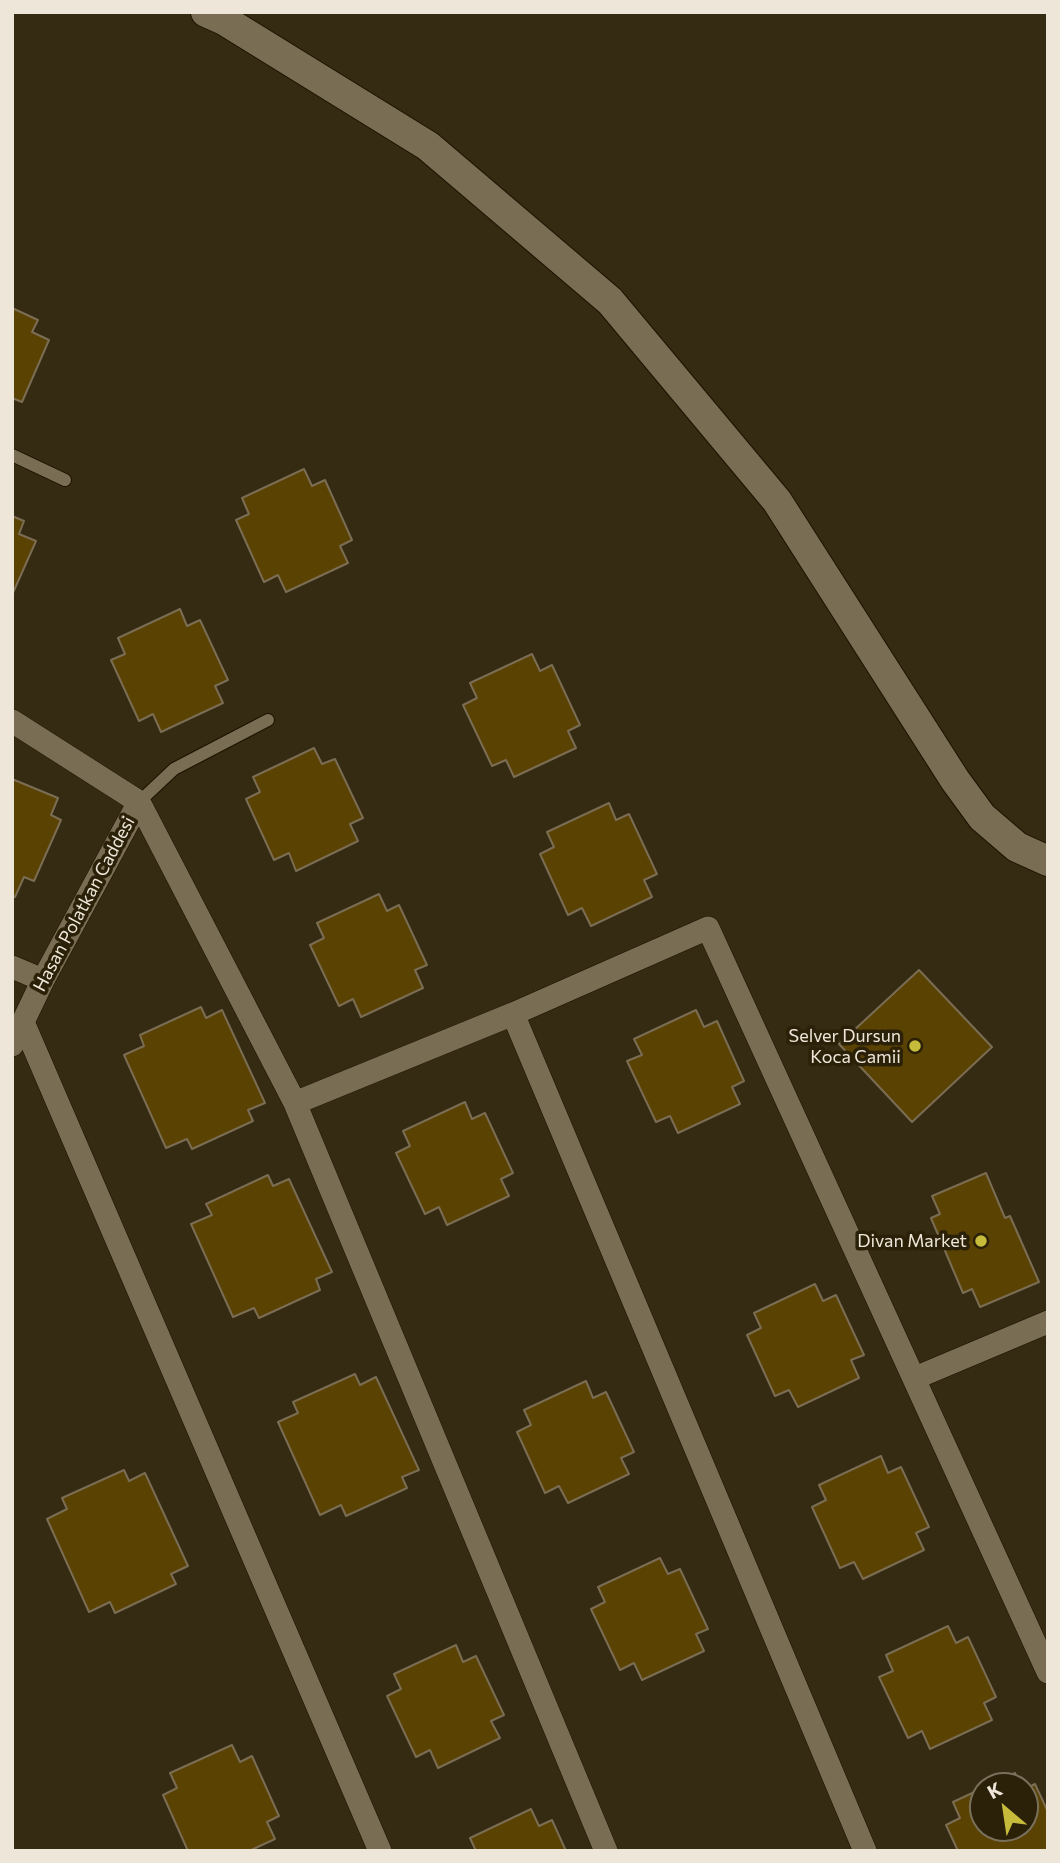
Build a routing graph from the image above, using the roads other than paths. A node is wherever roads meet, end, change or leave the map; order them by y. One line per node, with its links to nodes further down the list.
1 (206, 12): 7 (street)
2 (12, 455): 3 (lane)
3 (65, 480)
4 (268, 720): 6 (lane)
5 (12, 721): 6 (street)
6 (139, 802): 9 (street, Hasan Polatkan Caddesi); 13 (street)
7 (1048, 861)
8 (12, 967): 9 (street)
9 (43, 980): 11 (street, Hasan Polatkan Caddesi)
10 (513, 1014): 13 (street); 15 (street); 19 (street)
11 (23, 1022): 12 (street, Hasan Polatkan Caddesi); 17 (street)
12 (12, 1045)
13 (295, 1103): 18 (street)
14 (1048, 1322): 15 (street)
15 (915, 1378): 16 (street)
16 (1048, 1672)
17 (380, 1851)
18 (606, 1851)
19 (865, 1851)

